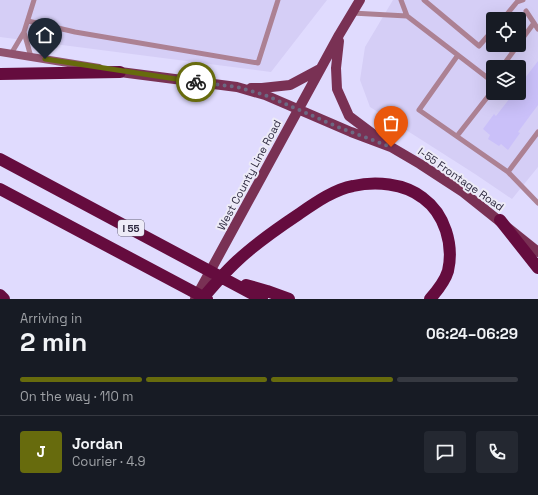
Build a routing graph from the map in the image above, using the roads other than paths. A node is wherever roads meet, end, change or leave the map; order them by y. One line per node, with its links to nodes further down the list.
1 (34, 0): 12 (lane)
2 (278, 0): 12 (lane)
3 (360, 0): 10 (main road, West County Line Road)
4 (401, 0): 11 (lane)
5 (424, 0): 18 (lane)
6 (523, 0): 7 (lane)
7 (516, 1): 9 (lane)
8 (526, 11): 13 (lane)
9 (507, 12)
10 (352, 13): 11 (lane); 17 (main road, West County Line Road)
11 (407, 16): 21 (lane)
12 (28, 21): 15 (lane)
13 (534, 24): 14 (lane); 16 (lane)
14 (538, 29)
15 (24, 32): 20 (lane); 22 (lane)
16 (526, 34)
17 (339, 35): 23 (main road, West County Line Road); 32 (main road)
18 (486, 38)
19 (0, 52): 20 (street)
20 (11, 54): 22 (street)
21 (458, 55): 26 (lane); 31 (lane)
22 (30, 57): 24 (street)
23 (320, 69): 27 (main road); 29 (main road, West County Line Road)
24 (120, 72): 25 (highway); 27 (main road)
25 (0, 74)
26 (486, 76)
27 (237, 87): 29 (main road, I-55 Frontage Road)
28 (486, 99): 31 (lane)
29 (298, 110): 32 (main road, I-55 Frontage Road); 43 (main road, West County Line Road)
30 (538, 132): 34 (lane)
31 (457, 136): 34 (lane)
32 (391, 147): 37 (main road, I-55 Frontage Road)
33 (0, 159): 40 (highway, I 55)
34 (508, 172): 36 (lane)
35 (0, 189): 45 (highway, I 55)
36 (538, 203)
37 (500, 220): 38 (main road, I-55 Frontage Road); 39 (highway)
38 (538, 252)
39 (538, 268)
40 (229, 280): 46 (highway, I 55); 47 (highway)
41 (0, 296): 42 (highway)
42 (4, 299)
43 (195, 299)
44 (202, 299): 48 (highway)
45 (207, 299)
46 (262, 299)
47 (289, 299)
48 (430, 299)

